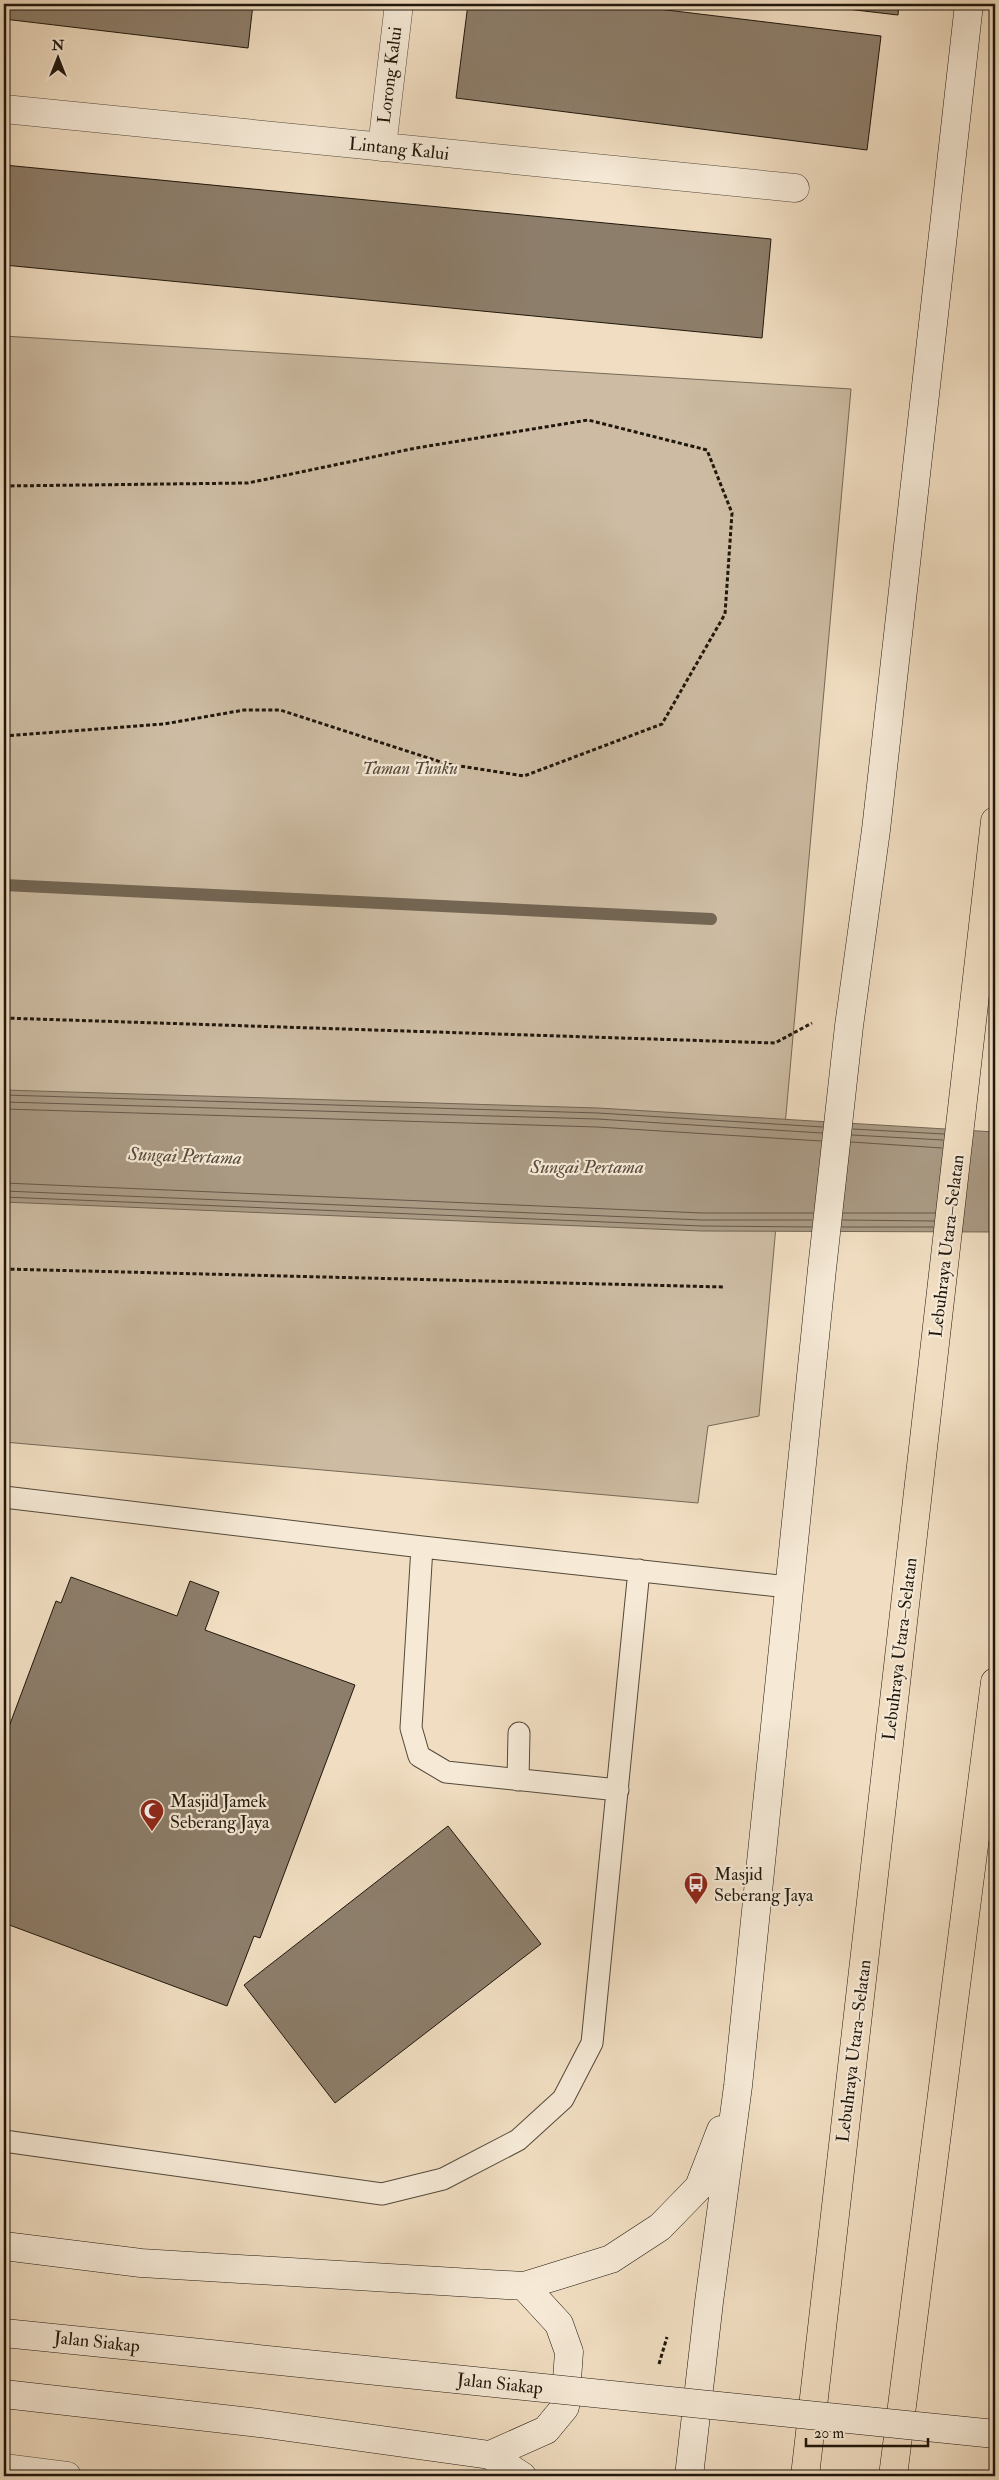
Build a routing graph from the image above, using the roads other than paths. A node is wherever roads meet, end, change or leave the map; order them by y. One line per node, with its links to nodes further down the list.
1 (399, 4): 4 (main road, Lorong Kalui)
2 (969, 4): 10 (main road)
3 (4, 109): 4 (main road, Lintang Kalui)
4 (382, 147): 5 (main road, Lintang Kalui)
5 (795, 188)
6 (995, 821): 27 (highway, Lebuhraya Utara–Selatan)
7 (4, 1497): 8 (lane)
8 (422, 1547): 9 (lane); 13 (lane)
9 (639, 1570): 10 (lane); 14 (lane)
10 (788, 1587): 15 (main road)
11 (995, 1682): 28 (highway)
12 (519, 1733): 13 (lane)
13 (518, 1780): 14 (lane)
14 (618, 1790): 16 (lane)
15 (738, 2086): 18 (main road); 26 (main road)
16 (4, 2141)
17 (4, 2246): 18 (main road)
18 (524, 2286): 22 (main road)
19 (4, 2333): 21 (main road, Jalan Siakap, bridge)
20 (4, 2394): 22 (main road)
21 (995, 2434)
22 (490, 2455): 25 (main road)
23 (4, 2468): 24 (main road)
24 (67, 2476)
25 (522, 2476)
26 (689, 2476)
27 (805, 2476)
28 (892, 2476)

